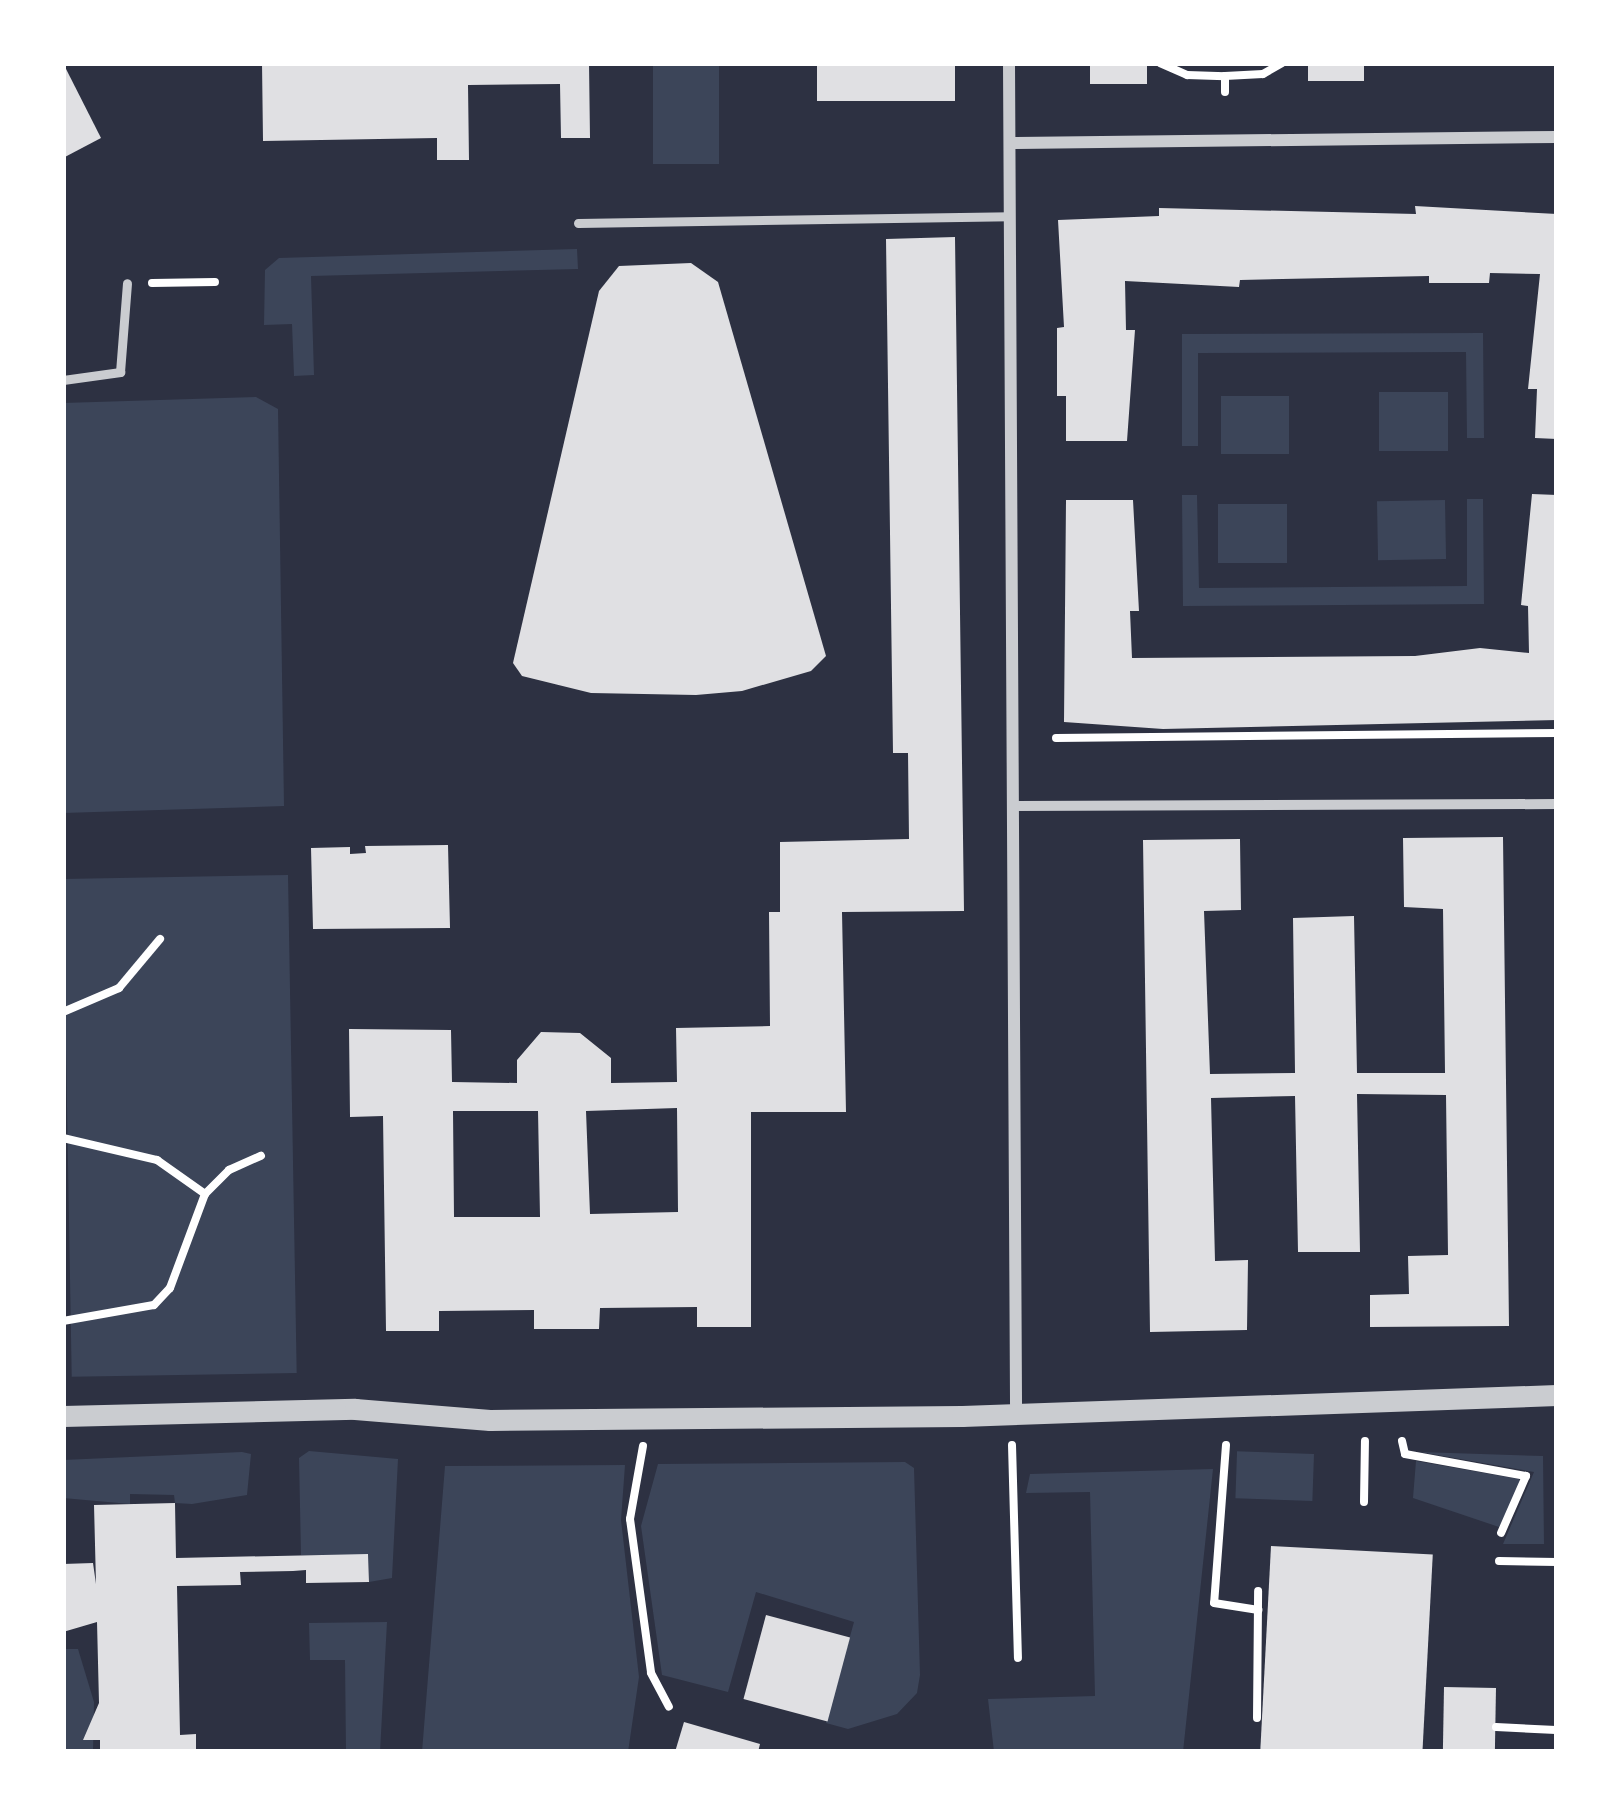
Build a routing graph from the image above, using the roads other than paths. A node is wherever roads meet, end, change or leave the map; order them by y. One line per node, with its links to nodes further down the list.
1 (1010, 63): 3 (street)
2 (1557, 137): 3 (street)
3 (1010, 143): 4 (street)
4 (1010, 216): 5 (lane); 9 (street)
5 (578, 223)
6 (127, 283): 7 (lane)
7 (63, 380)
8 (1557, 804): 9 (street)
9 (1013, 806): 11 (street)
10 (1557, 1395): 11 (street)
11 (1016, 1414): 12 (street)
12 (63, 1416)

